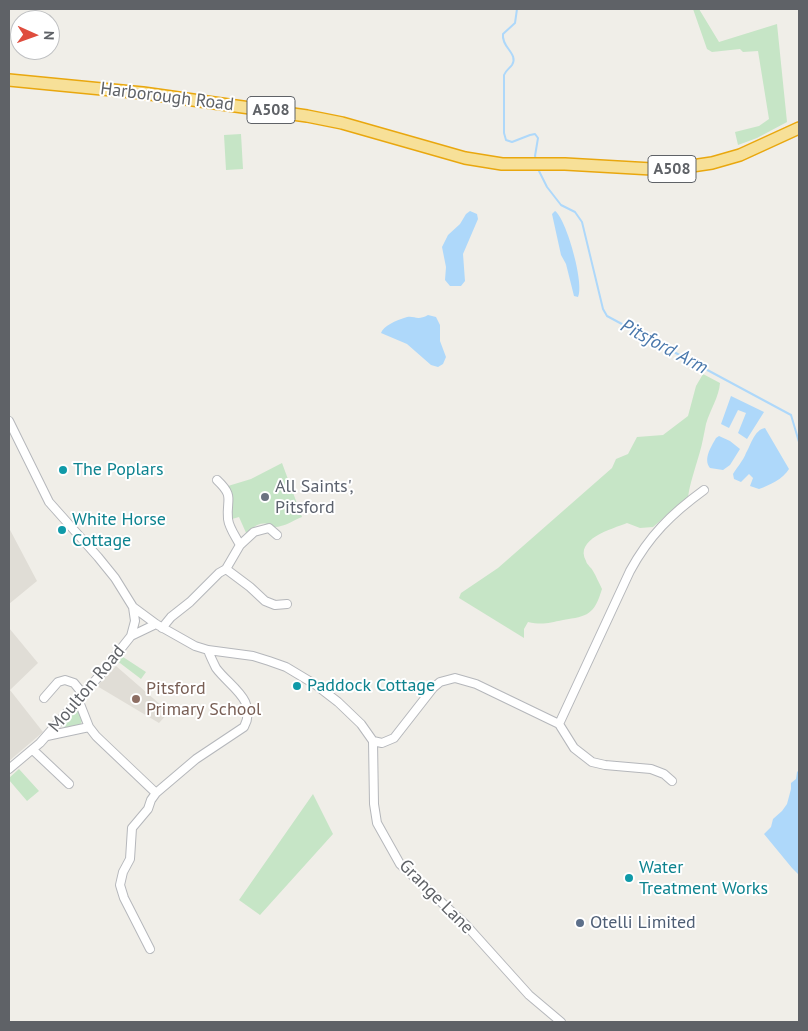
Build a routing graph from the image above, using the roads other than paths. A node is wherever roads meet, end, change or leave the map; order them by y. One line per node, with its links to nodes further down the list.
1 (9, 80): 2 (highway, Harborough Road / A508)
2 (799, 128)
3 (9, 421): 10 (street, Moulton Road)
4 (217, 480): 7 (street)
5 (704, 490): 16 (street)
6 (277, 535): 7 (street)
7 (240, 544): 8 (street)
8 (226, 569): 9 (street); 11 (street)
9 (287, 604)
10 (133, 607): 11 (street); 12 (street, Moulton Road)
11 (159, 626): 12 (street); 13 (street)
12 (131, 636): 14 (street, Moulton Road)
13 (208, 650): 19 (street); 24 (street)
14 (81, 696): 15 (street); 17 (street); 18 (street, Moulton Road)
15 (44, 698)
16 (559, 724): 19 (street); 22 (street)
17 (89, 728): 18 (street); 24 (street)
18 (47, 736): 20 (street, Moulton Road)
19 (373, 742): 26 (street, Grange Lane)
20 (33, 750): 21 (street, Moulton Road); 23 (street)
21 (9, 769)
22 (672, 781)
23 (69, 784)
24 (156, 793): 25 (street)
25 (150, 949)
26 (561, 1022)

